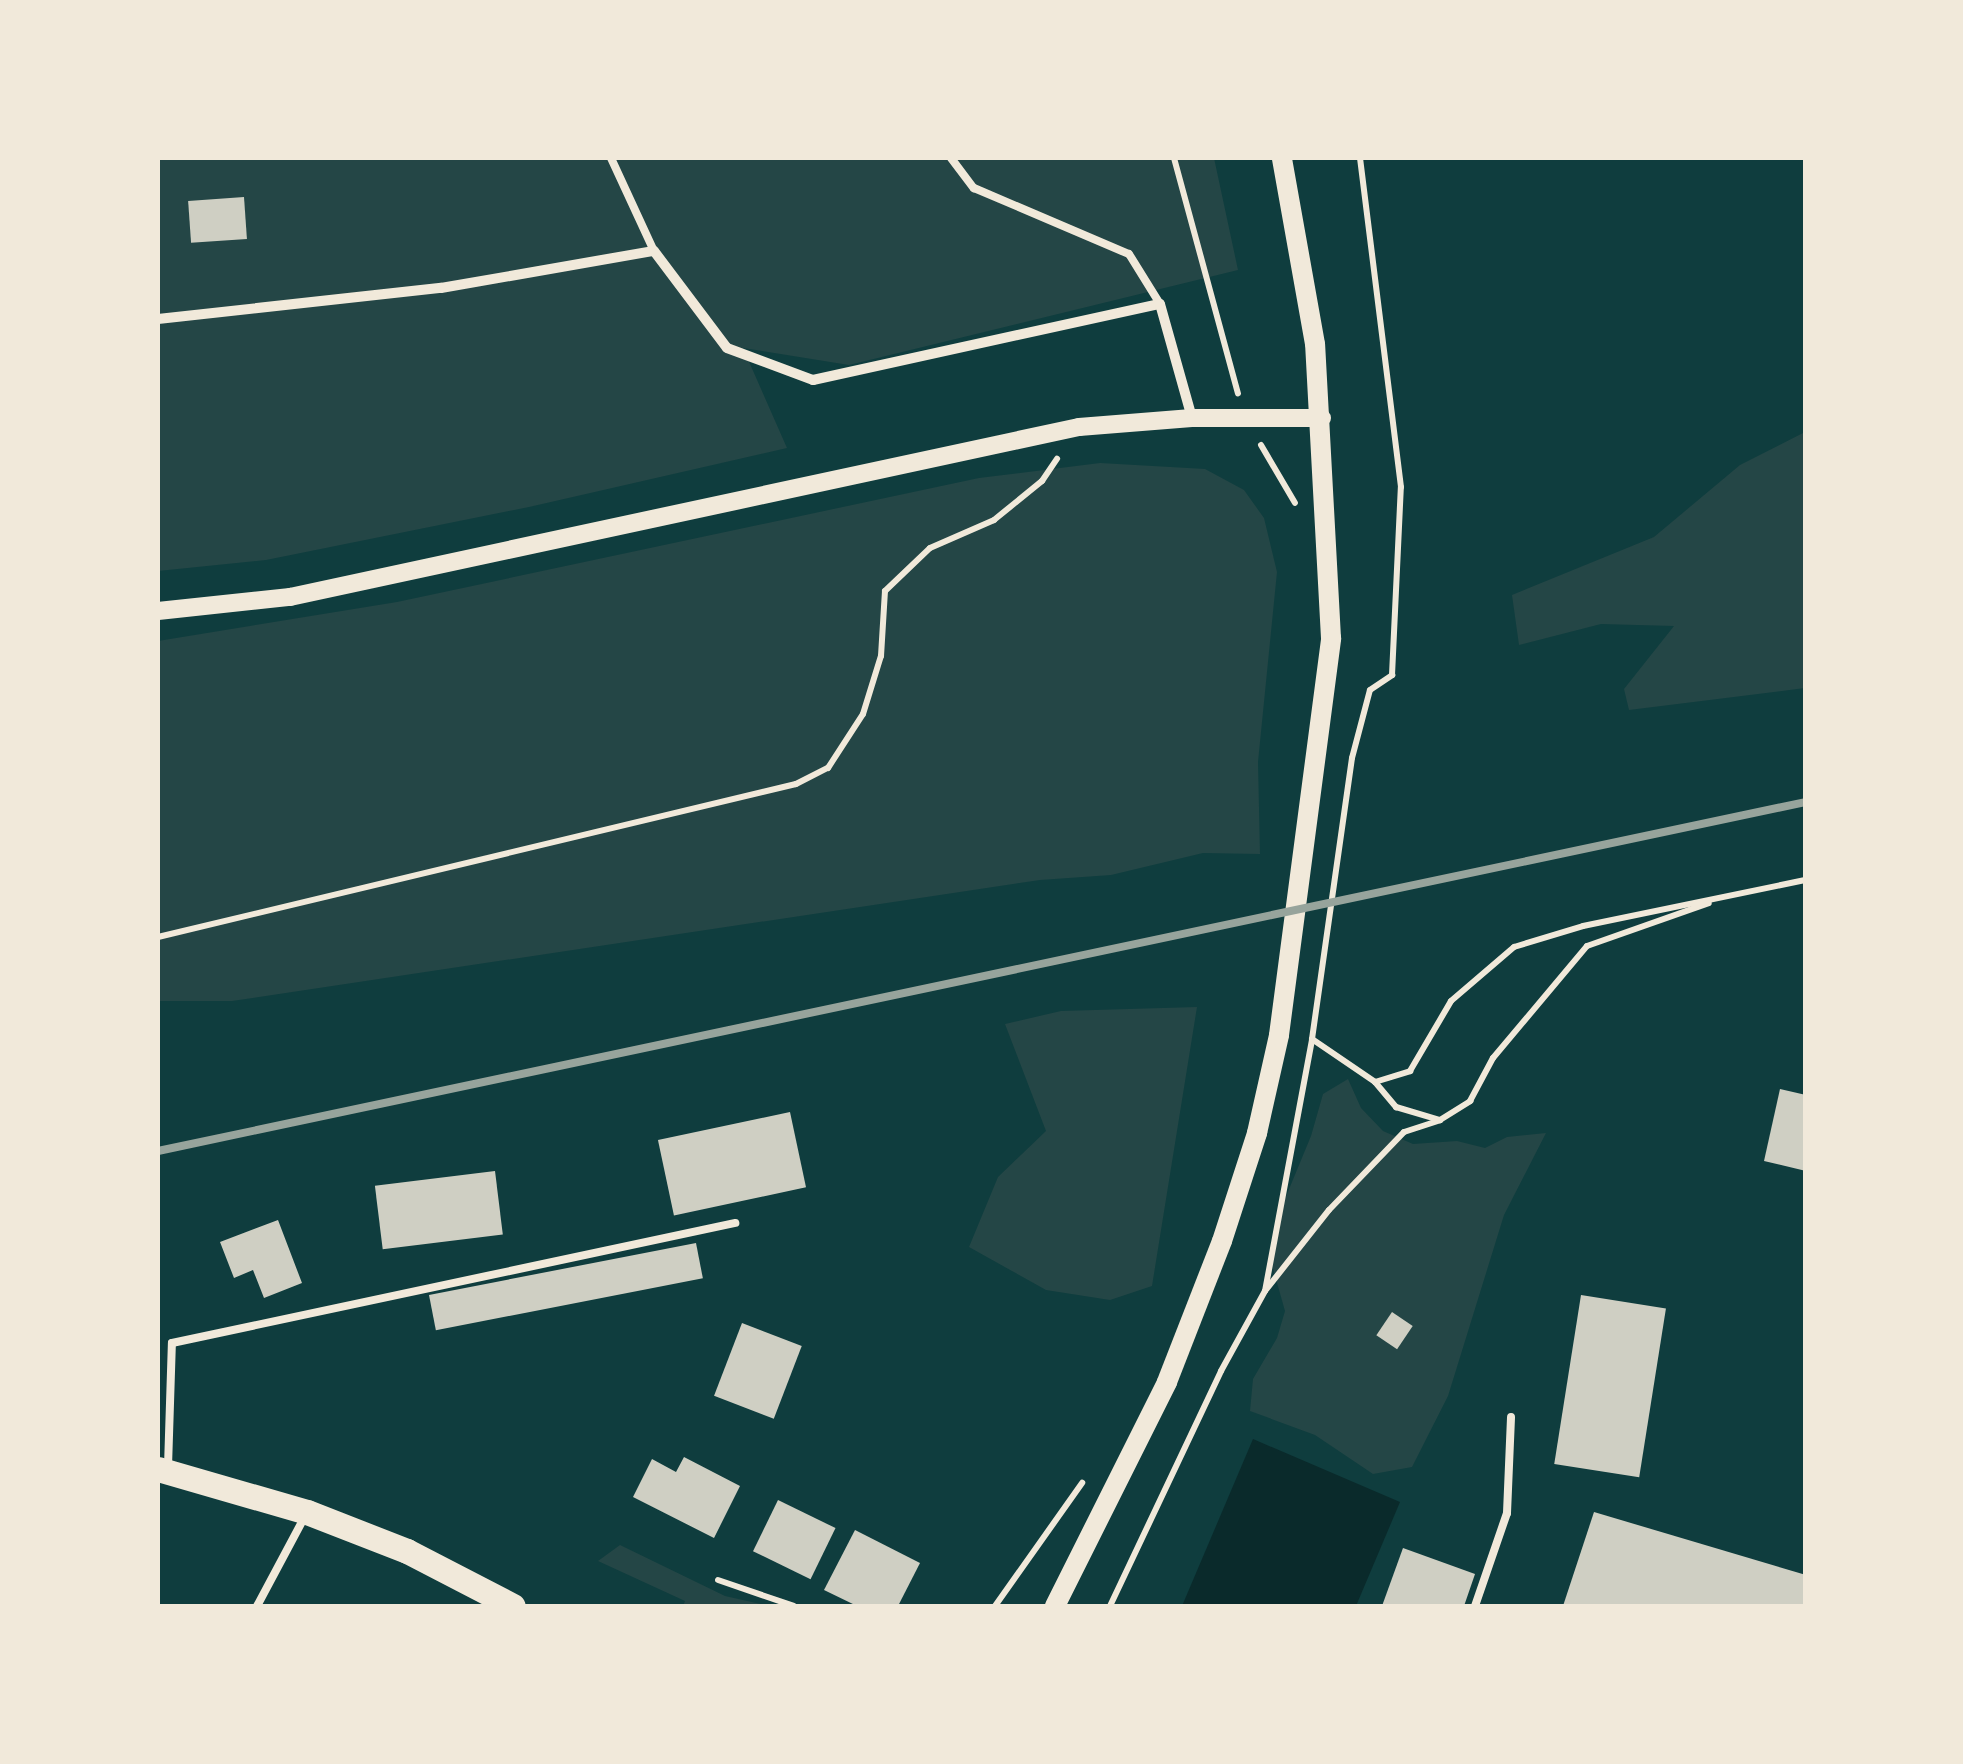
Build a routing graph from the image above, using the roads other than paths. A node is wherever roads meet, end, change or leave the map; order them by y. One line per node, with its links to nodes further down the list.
1 (611, 158): 4 (lane)
2 (951, 158): 5 (lane)
3 (1282, 158): 8 (main road)
4 (654, 251): 5 (street); 6 (street)
5 (1160, 304): 7 (street)
6 (158, 319)
7 (1192, 418): 8 (street); 9 (street)
8 (1322, 418): 16 (main road)
9 (158, 611)
10 (735, 1223): 12 (lane)
11 (1512, 1416): 17 (lane)
12 (162, 1470): 13 (main road)
13 (308, 1512): 14 (lane); 15 (main road)
14 (257, 1606)
15 (514, 1606)
16 (1055, 1606)
17 (1475, 1606)

